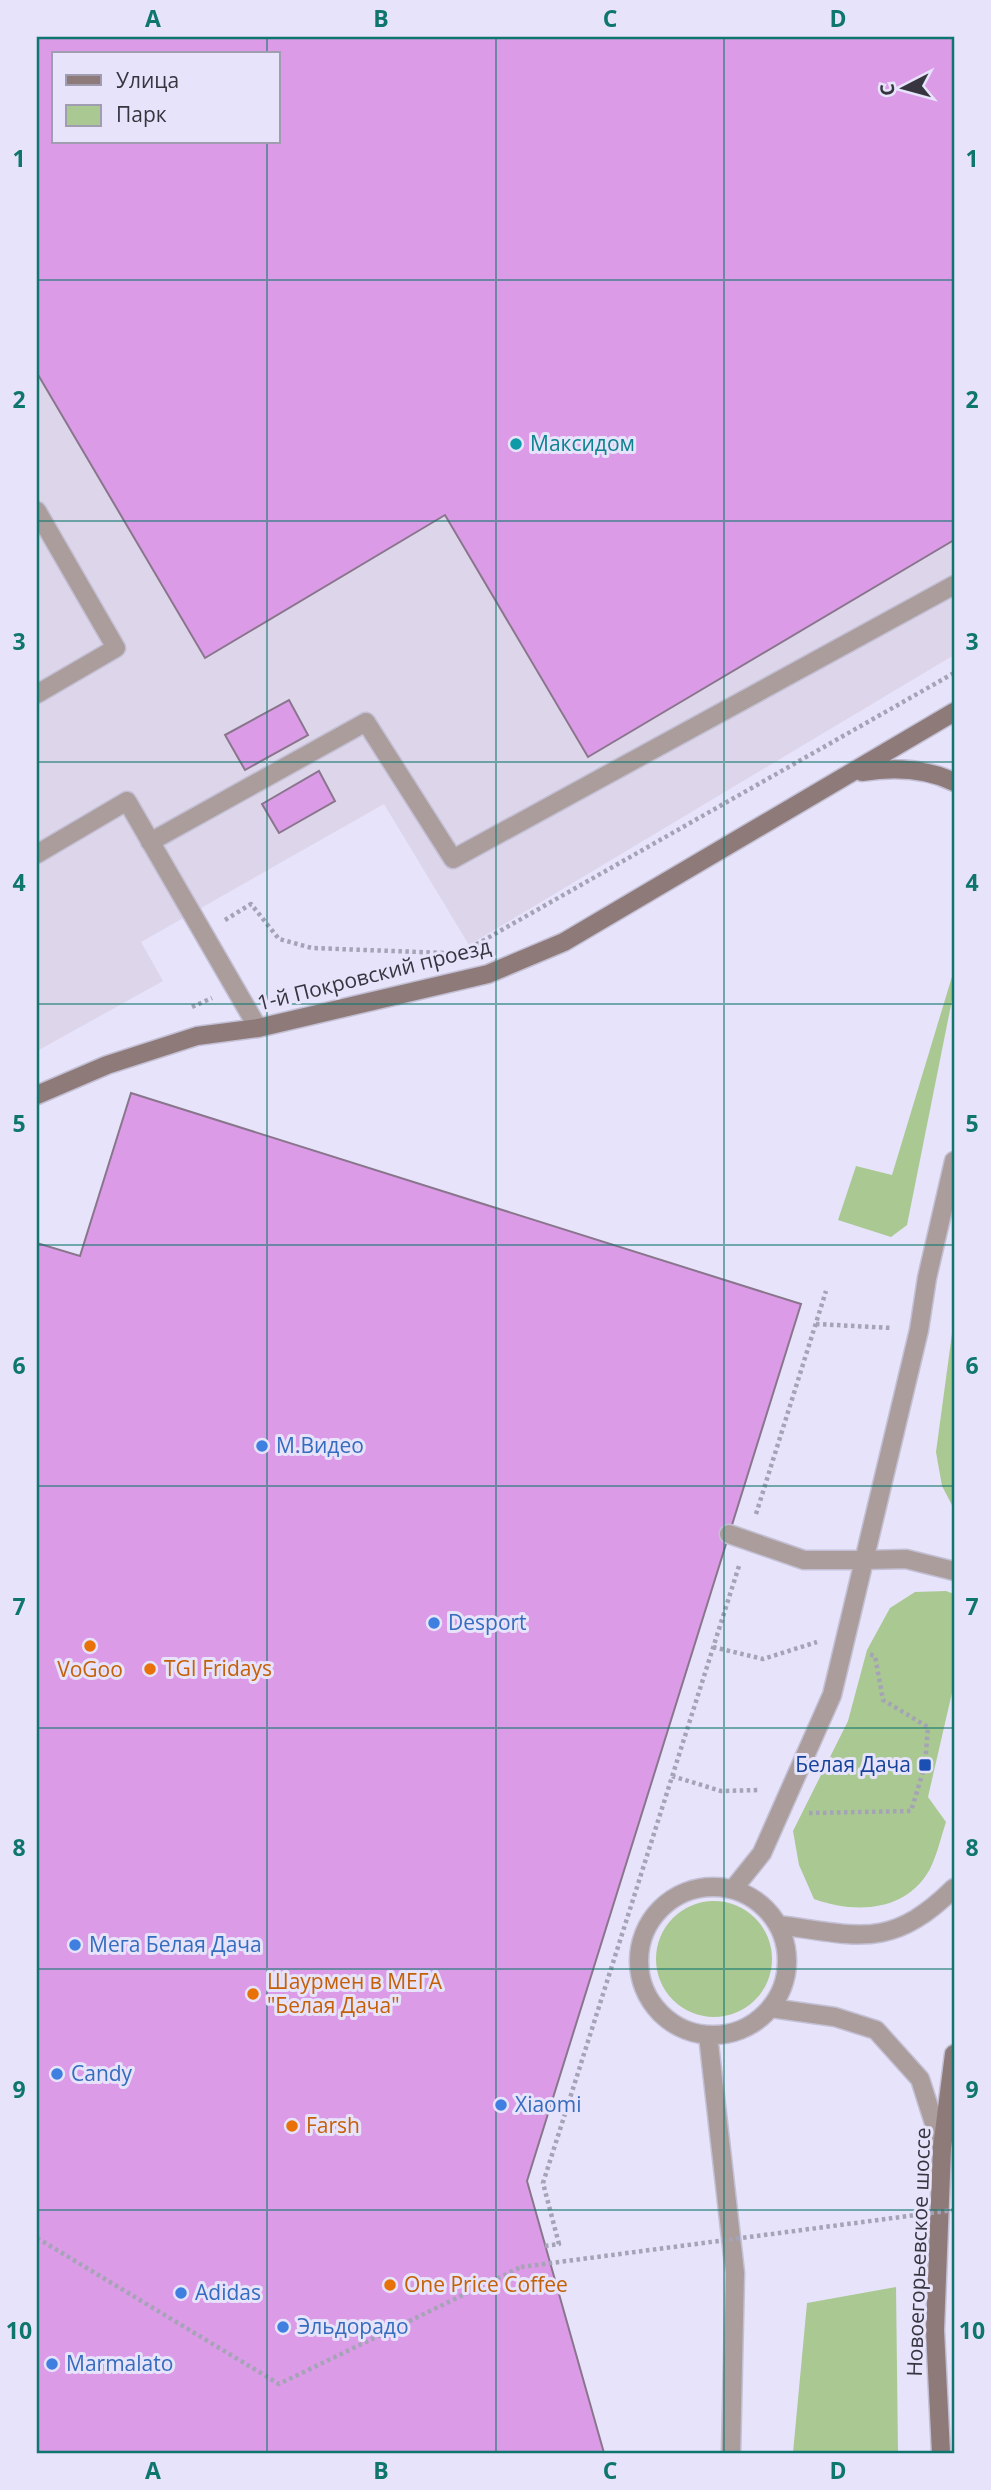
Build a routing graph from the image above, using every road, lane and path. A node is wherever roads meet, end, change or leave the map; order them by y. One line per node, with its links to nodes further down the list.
1 (37, 511): 4 (street)
2 (954, 585): 8 (street)
3 (954, 673): 10 (path)
4 (37, 694)
5 (954, 712): 6 (street, 1-й Покровский проезд)
6 (852, 774): 7 (street, 1-й Покровский проезд); 11 (street, 1-й Покровский проезд)
7 (954, 782)
8 (150, 842): 9 (street); 11 (street)
9 (37, 854)
10 (460, 954)
11 (258, 1028): 12 (street, 1-й Покровский проезд)
12 (37, 1095)
13 (954, 1161): 17 (street)
14 (827, 1291): 16 (path)
15 (729, 1534): 16 (street)
16 (747, 1540): 17 (street); 28 (path)
17 (865, 1560): 18 (street); 19 (street)
18 (954, 1571)
19 (734, 1888): 21 (street); 23 (street)
20 (954, 1888): 21 (street)
21 (779, 1925): 22 (street)
22 (771, 2008): 23 (street); 25 (street)
23 (708, 2035): 29 (street)
24 (954, 2054): 25 (street, Новоегорьевское шоссе)
25 (942, 2148): 30 (street, Новоегорьевское шоссе)
26 (954, 2210): 27 (path, bridge)
27 (37, 2238)
28 (545, 2246)
29 (731, 2453)
30 (941, 2453)

